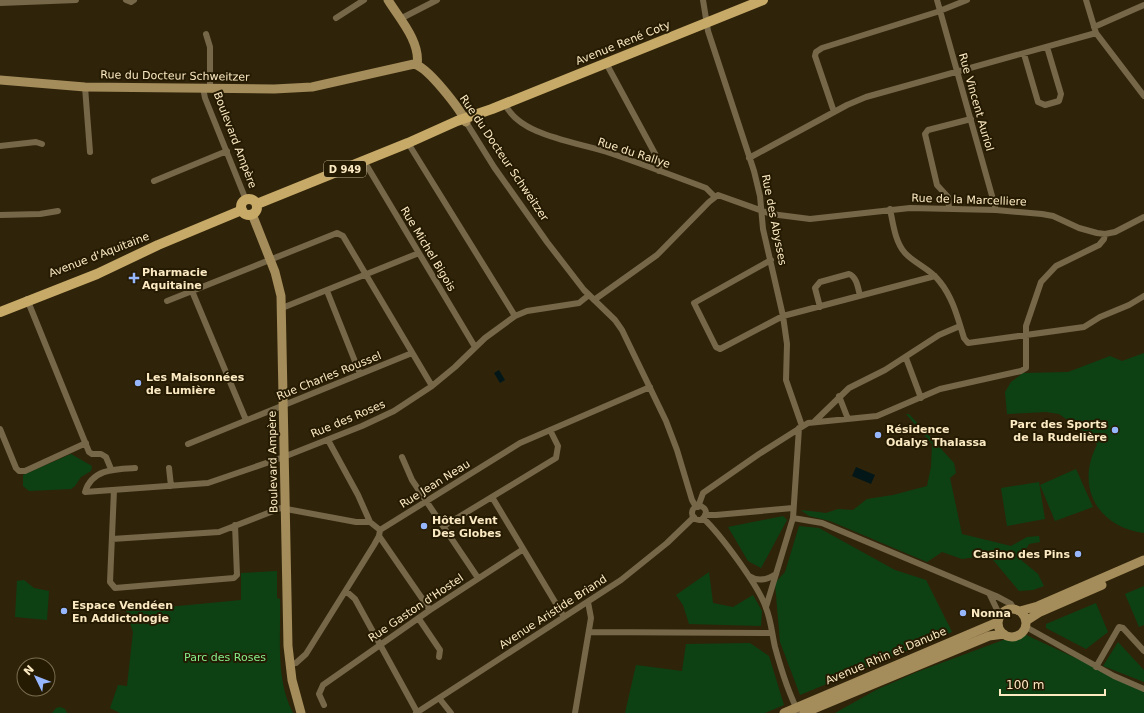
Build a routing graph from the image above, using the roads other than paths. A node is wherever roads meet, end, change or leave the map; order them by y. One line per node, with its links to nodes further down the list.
1 (76, 0): 12 (street)
2 (126, 0): 3 (street)
3 (134, 0)
4 (364, 0): 15 (street)
5 (388, 0): 16 (street)
6 (437, 0): 16 (street)
7 (703, 0): 17 (street, Rue des Abysses)
8 (763, 0): 17 (main road, Avenue René Coty / D 949)
9 (937, 0): 14 (street, Rue Vincent Auriol)
10 (967, 0): 14 (street)
11 (1086, 0): 18 (street)
12 (0, 3)
13 (1144, 5): 18 (street)
14 (941, 10): 25 (street, Rue Vincent Auriol); 32 (street)
15 (336, 18)
16 (400, 19): 24 (street)
17 (706, 23): 23 (main road, Avenue René Coty / D 949); 40 (street, Rue des Abysses)
18 (1094, 27): 19 (street)
19 (1096, 33): 21 (street); 28 (street)
20 (206, 34): 29 (street, Boulevard Ampère)
21 (1047, 47): 22 (street); 22 (street)
22 (1024, 54): 25 (street)
23 (606, 63): 31 (main road, Avenue René Coty / D 949); 42 (street)
24 (417, 65): 29 (street, Rue du Docteur Schweitzer); 34 (street, Rue du Docteur Schweitzer)
25 (957, 72): 32 (street); 33 (street, Rue Vincent Auriol)
26 (0, 80): 27 (street, Rue du Docteur Schweitzer)
27 (85, 86): 29 (street, Rue du Docteur Schweitzer); 39 (street)
28 (1141, 86): 30 (street)
29 (206, 88): 38 (street, Boulevard Ampère)
30 (1144, 96)
31 (505, 104): 34 (main road, Avenue René Coty / D 949); 42 (street, Rue du Rallye)
32 (834, 112): 40 (street)
33 (971, 119): 47 (street); 50 (street, Rue Vincent Auriol)
34 (465, 120): 35 (main road, D 949); 66 (street, Rue du Docteur Schweitzer)
35 (408, 143): 41 (main road, D 949); 73 (street)
36 (42, 144): 37 (street)
37 (0, 146)
38 (228, 151): 43 (street); 45 (street, Boulevard Ampère)
39 (90, 152)
40 (749, 158): 52 (street, Rue des Abysses)
41 (364, 161): 46 (main road, D 949); 57 (street, Rue Michel Bigois)
42 (659, 171): 44 (street, Rue du Rallye)
43 (154, 181)
44 (715, 197): 52 (street, Rue du Rallye); 66 (street, Rue des Roses)
45 (246, 200): 46 (main road); 49 (main road)
46 (257, 204): 53 (main road)
47 (949, 208): 48 (street, Rue de la Marcelliere); 50 (street, Rue de la Marcelliere)
48 (890, 209): 52 (street, Rue de la Marcelliere); 61 (street)
49 (242, 210): 53 (main road); 67 (main road, Avenue d'Aquitaine)
50 (996, 210): 56 (street, Rue de la Marcelliere)
51 (58, 211): 54 (street)
52 (762, 211): 59 (street, Rue des Abysses)
53 (252, 214): 58 (street, Boulevard Ampère)
54 (0, 215)
55 (1144, 217): 56 (street)
56 (1105, 234): 76 (street)
57 (419, 253): 60 (street); 77 (street, Rue Michel Bigois)
58 (270, 259): 60 (street); 62 (street); 71 (street, Boulevard Ampère)
59 (771, 260): 74 (street, Rue des Abysses); 74 (street)
60 (365, 274): 63 (street); 78 (street)
61 (935, 276): 64 (street); 75 (street)
62 (192, 291): 68 (street); 87 (street)
63 (326, 291): 71 (street); 80 (street)
64 (860, 296): 70 (street); 70 (street)
65 (1144, 296): 76 (street)
66 (592, 297): 73 (street, Rue des Roses); 82 (street, Rue du Docteur Schweitzer)
67 (27, 299): 69 (main road, Avenue d'Aquitaine); 72 (main road, Avenue d'Aquitaine); 93 (street)
68 (167, 301)
69 (0, 307)
70 (820, 307): 74 (street)
71 (282, 308): 85 (street, Boulevard Ampère)
72 (0, 312)
73 (516, 316): 77 (street, Rue des Roses)
74 (783, 316): 89 (street, Rue des Abysses)
75 (960, 326): 76 (street); 79 (street)
76 (1025, 334): 84 (street)
77 (475, 347): 81 (street, Rue des Roses)
78 (412, 353): 80 (street, Rue Charles Roussel); 81 (street)
79 (906, 358): 83 (street); 84 (street)
80 (360, 374): 85 (street, Rue Charles Roussel)
81 (432, 386): 92 (street, Rue des Roses)
82 (650, 387): 91 (street, Rue Jean Neau); 104 (street, Rue du Docteur Schweitzer)
83 (840, 396): 86 (street); 88 (street)
84 (921, 398): 86 (street)
85 (284, 405): 87 (street, Rue Charles Roussel); 95 (street, Boulevard Ampère)
86 (848, 419): 88 (street)
87 (246, 420): 94 (street, Rue Charles Roussel)
88 (815, 422): 89 (street)
89 (800, 427): 104 (street); 106 (street, Rue des Abysses)
90 (0, 429): 93 (street)
91 (550, 430): 102 (street); 103 (street, Rue Jean Neau)
92 (328, 440): 95 (street, Rue des Roses); 110 (street)
93 (86, 443): 99 (street)
94 (188, 444)
95 (284, 456): 100 (street, Rue des Roses); 105 (street, Boulevard Ampère)
96 (402, 457): 103 (street)
97 (135, 468): 99 (street)
98 (169, 468): 100 (street)
99 (111, 469): 101 (street, Rue des Roses)
100 (171, 486): 101 (street, Rue des Roses)
101 (114, 490): 114 (street)
102 (492, 497): 112 (street); 115 (street)
103 (427, 501): 112 (street); 113 (street, Rue Jean Neau)
104 (697, 507): 107 (street); 108 (street)
105 (286, 508): 110 (street); 111 (street); 137 (street, Boulevard Ampère)
106 (793, 508): 107 (street); 109 (street, Rue des Abysses)
107 (704, 516): 108 (street); 118 (street)
108 (694, 517): 123 (street, Avenue Aristide Briand)
109 (793, 518): 119 (street, Rue des Abysses); 122 (street)
110 (370, 522): 113 (street)
111 (235, 525): 114 (street); 114 (street)
112 (444, 526): 120 (street)
113 (380, 533): 121 (street, Rue Jean Neau); 125 (street)
114 (112, 539)
115 (522, 550): 120 (street, Rue Gaston d'Hostel); 127 (street)
116 (1144, 560): 126 (street)
117 (1144, 567): 130 (street)
118 (746, 574): 119 (street); 124 (street)
119 (776, 574): 124 (street, Rue des Abysses)
120 (478, 578): 125 (street, Rue Gaston d'Hostel)
121 (346, 591): 134 (street); 137 (street, Rue Jean Neau)
122 (990, 595): 126 (street); 129 (street)
123 (588, 602): 127 (street, Avenue Aristide Briand); 131 (street)
124 (766, 607): 132 (street)
125 (430, 610): 128 (street, Rue Gaston d'Hostel)
126 (1017, 610): 129 (street); 130 (street)
127 (564, 617): 140 (street, Avenue Aristide Briand)
128 (419, 619): 134 (street, Rue Gaston d'Hostel); 136 (street)
129 (999, 619): 133 (street); 142 (street, Avenue Rhin et Danube)
130 (1026, 624): 133 (street); 138 (street)
131 (589, 632): 132 (street); 146 (street)
132 (772, 633): 142 (street)
133 (1004, 634): 142 (street, Avenue Rhin et Danube)
134 (381, 645): 141 (street, Rue Gaston d'Hostel); 144 (street)
135 (1144, 651): 138 (street)
136 (439, 657)
137 (290, 664): 143 (street, Boulevard Ampère)
138 (1096, 667): 139 (street)
139 (1144, 689)
140 (439, 698): 144 (street, Avenue Aristide Briand); 145 (street)
141 (324, 705)
142 (800, 711): 147 (street, Avenue Rhin et Danube)
143 (301, 713)
144 (417, 713)
145 (451, 713)
146 (575, 713)
147 (784, 713)

